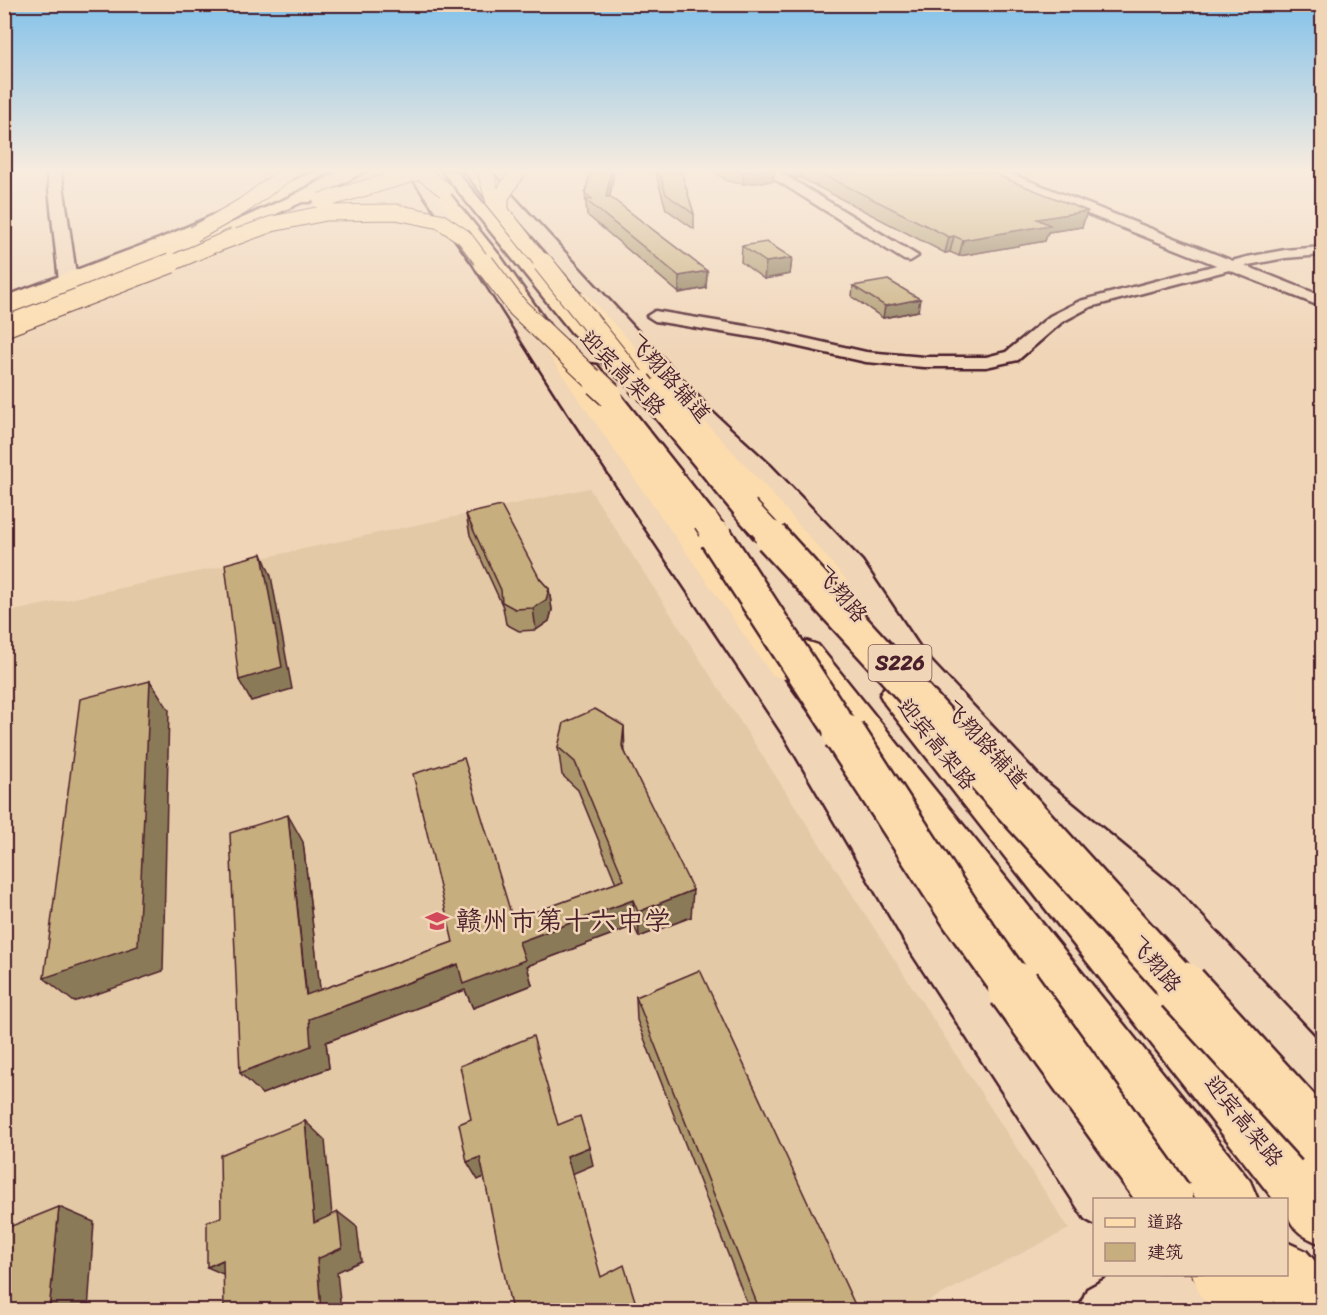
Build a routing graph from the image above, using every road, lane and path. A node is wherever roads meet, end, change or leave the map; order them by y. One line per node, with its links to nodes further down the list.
1 (62, 232): 24 (street)
2 (192, 232): 24 (main road)
3 (195, 232): 28 (main road, bridge)
4 (209, 232): 28 (main road)
5 (224, 232): 30 (main road)
6 (231, 232): 31 (main road)
7 (245, 232): 19 (main road, bridge)
8 (249, 232): 19 (main road, bridge)
9 (457, 232): 32 (main road, bridge)
10 (459, 232): 38 (street)
11 (477, 232): 40 (main road)
12 (491, 232): 32 (main road, 迎宾高架路, bridge)
13 (510, 232): 37 (main road, 飞翔路 / S226)
14 (520, 232): 32 (main road, bridge)
15 (539, 232): 35 (street, 飞翔路辅道)
16 (871, 232): 21 (street)
17 (1144, 232): 23 (street)
18 (1171, 232): 22 (street)
19 (215, 245): 31 (main road, bridge)
20 (1323, 251): 22 (street)
21 (910, 256)
22 (1246, 261): 23 (street); 25 (street)
23 (1228, 266): 26 (street); 29 (street)
24 (68, 281): 27 (main road)
25 (1323, 289)
26 (1323, 302)
27 (4, 303)
28 (4, 311)
29 (655, 316)
30 (4, 320)
31 (4, 327)
32 (627, 392): 33 (main road, 迎宾高架路); 34 (main road, 迎宾高架路)
33 (746, 509): 36 (main road, bridge); 42 (main road, 迎宾高架路, bridge)
34 (706, 521): 39 (main road, bridge); 41 (main road, 迎宾高架路, bridge)
35 (1323, 1080)
36 (1323, 1142)
37 (1323, 1160)
38 (1103, 1198)
39 (1166, 1198)
40 (1186, 1198)
41 (1229, 1198)
42 (1323, 1216)
43 (1288, 1271): 50 (main road)
44 (1222, 1276): 48 (main road)
45 (1246, 1276): 49 (main road)
46 (1165, 1289): 47 (street)
47 (1108, 1311)
48 (1247, 1311)
49 (1272, 1311)
50 (1318, 1311)

